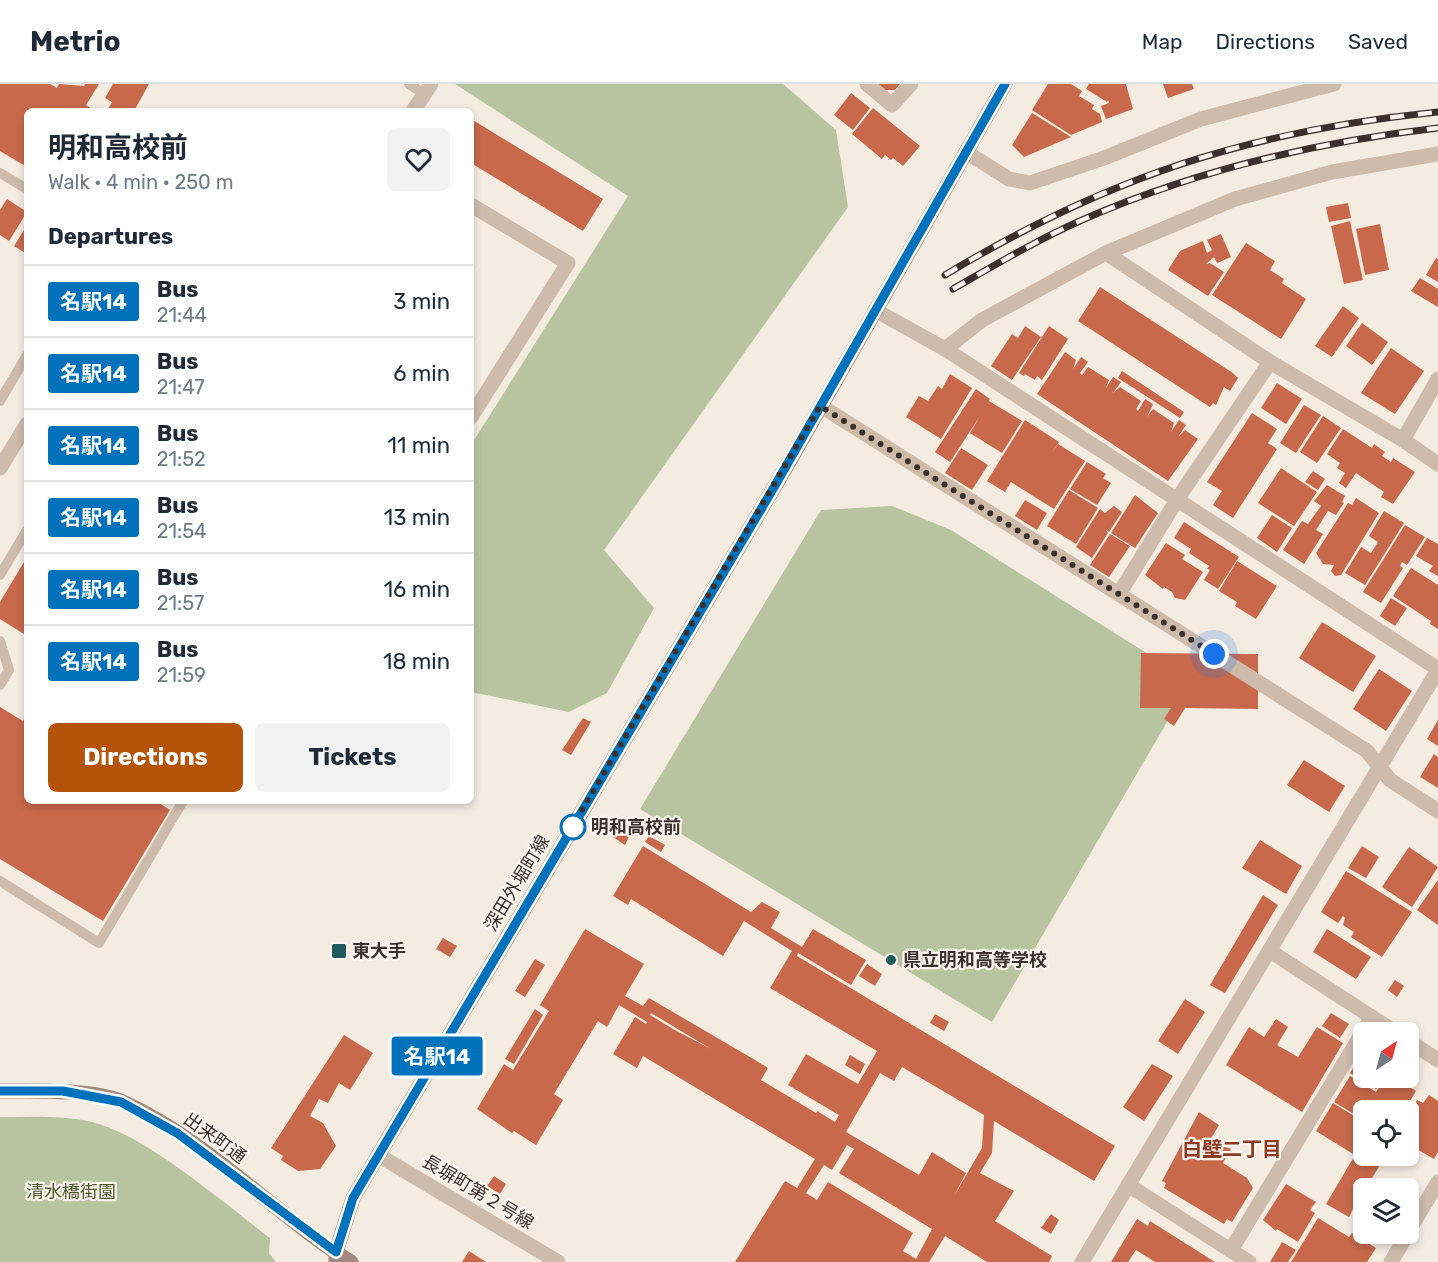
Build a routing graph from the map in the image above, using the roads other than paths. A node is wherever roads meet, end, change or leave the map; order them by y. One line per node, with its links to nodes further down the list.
1 (409, 84): 6 (lane)
2 (867, 84): 3 (street)
3 (911, 84)
4 (1005, 84): 8 (street, 深田外堀町線)
5 (1334, 84): 8 (street)
6 (427, 89): 7 (street)
7 (415, 108)
8 (966, 152): 14 (street, 深田外堀町線)
9 (1438, 154): 13 (street)
10 (0, 173): 11 (lane)
11 (24, 187)
12 (474, 207): 21 (street)
13 (1106, 253): 15 (street); 17 (street)
14 (875, 310): 15 (street); 20 (street, 深田外堀町線)
15 (945, 349): 26 (street)
16 (24, 360): 19 (lane)
17 (1270, 362): 23 (street); 26 (street)
18 (1438, 379): 23 (street)
19 (0, 401)
20 (820, 406): 29 (street); 43 (street, 深田外堀町線)
21 (474, 412)
22 (24, 429): 25 (street)
23 (1403, 440): 24 (street)
24 (1438, 464)
25 (0, 468)
26 (1178, 498): 29 (street); 31 (street)
27 (24, 535): 28 (lane)
28 (0, 575)
29 (1119, 594): 33 (street)
30 (0, 641): 32 (lane)
31 (1438, 669): 33 (street)
32 (0, 685)
33 (1381, 766): 35 (street); 37 (street)
34 (181, 804): 36 (lane)
35 (1438, 811)
36 (0, 881)
37 (1270, 951): 38 (street); 45 (street)
38 (1372, 1017): 39 (street); 48 (street)
39 (1380, 1022)
40 (1419, 1048): 41 (street)
41 (1438, 1060)
42 (0, 1091): 49 (street, 出来町通)
43 (378, 1155): 49 (street, 深田外堀町線); 51 (street, 長塀町第２号線)
44 (1438, 1182): 46 (street)
45 (1128, 1185): 48 (street); 52 (street)
46 (1419, 1214)
47 (1402, 1244): 54 (street)
48 (1231, 1250): 53 (street)
49 (336, 1257): 50 (street, 出来町通)
50 (351, 1262)
51 (558, 1262)
52 (1082, 1262)
53 (1249, 1262)
54 (1391, 1262)

